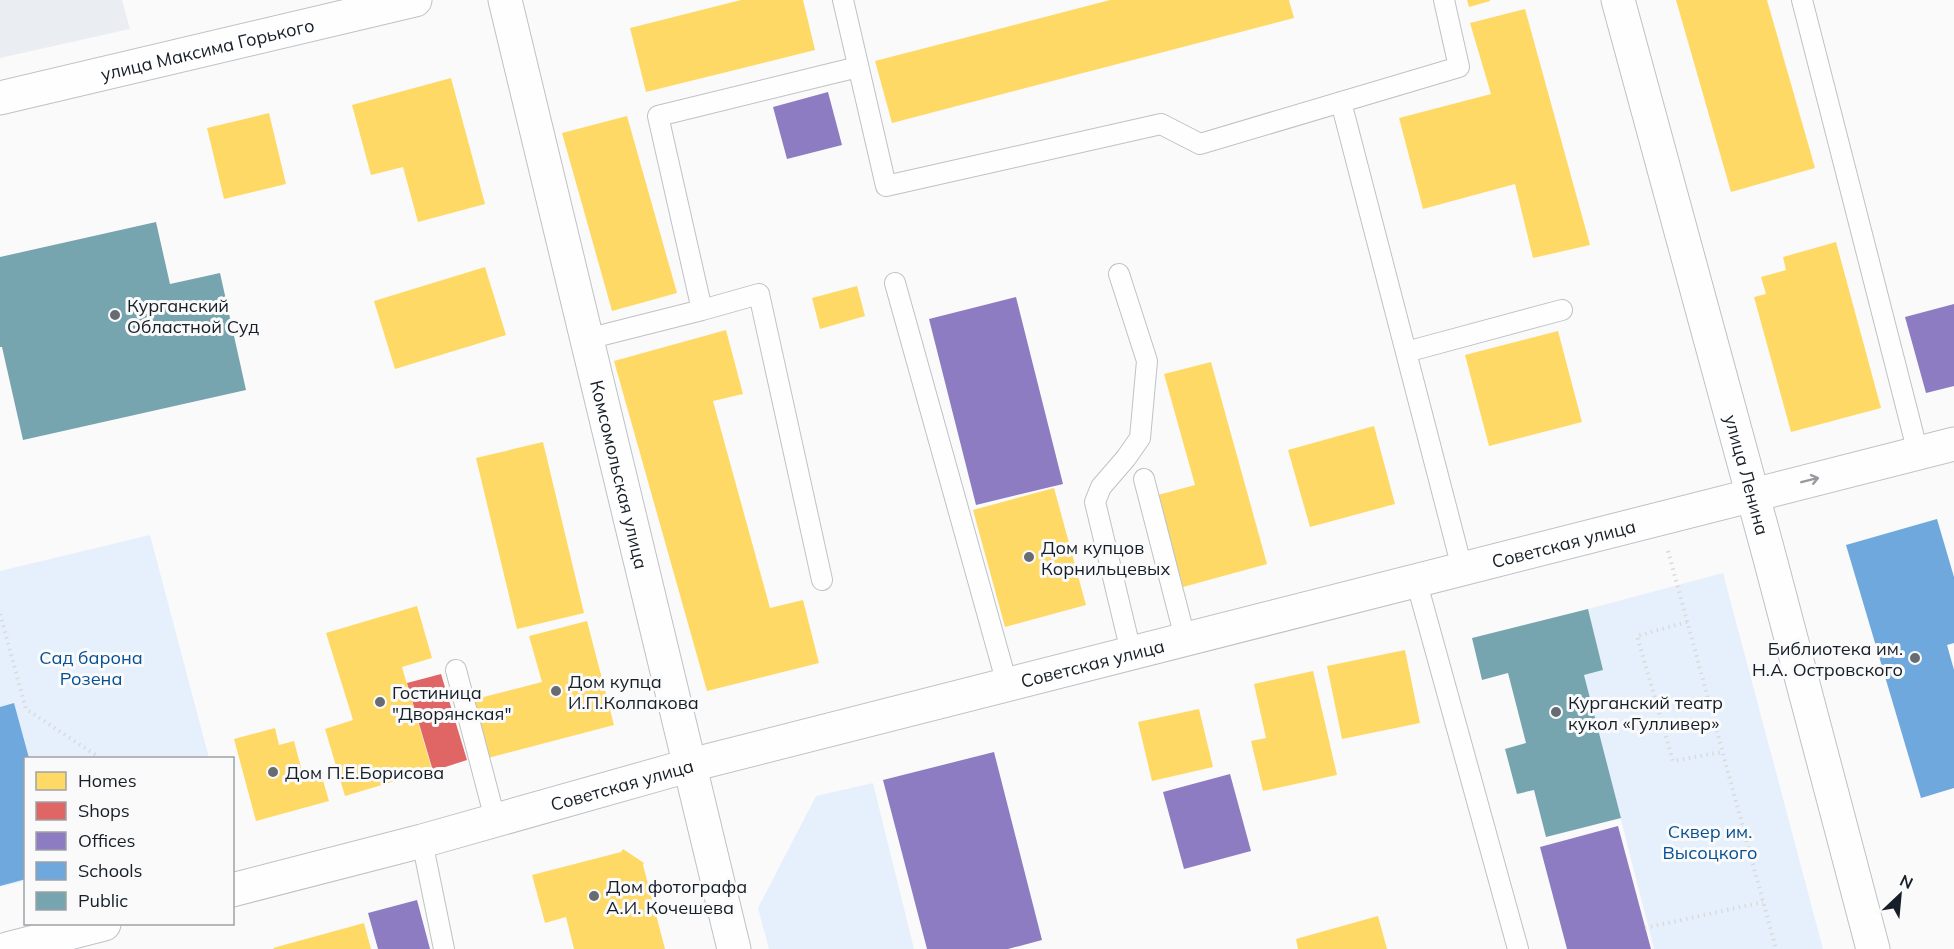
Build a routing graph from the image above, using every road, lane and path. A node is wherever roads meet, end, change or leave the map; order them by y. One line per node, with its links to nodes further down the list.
1 (415, 0): 8 (street, улица Максима Горького)
2 (505, 0): 14 (street, Комсомольская улица)
3 (843, 0): 7 (lane)
4 (1444, 0): 9 (lane)
5 (1618, 0): 19 (street, улица Ленина)
6 (1802, 0): 17 (lane)
7 (858, 67): 9 (lane); 12 (lane)
8 (0, 98)
9 (1341, 102): 15 (lane)
10 (1119, 274): 27 (lane)
11 (895, 283): 29 (lane)
12 (702, 310): 14 (lane); 22 (lane)
13 (1562, 310): 15 (lane)
14 (587, 339): 32 (street, Комсомольская улица)
15 (1406, 352): 21 (lane)
16 (1954, 444): 17 (street, Советская улица)
17 (1918, 453): 19 (street, Советская улица, one-way to 17)
18 (1144, 479): 26 (lane)
19 (1753, 495): 20 (street, Советская улица); 44 (street, улица Ленина)
20 (1659, 519): 21 (street, Советская улица); 25 (path)
21 (1462, 568): 23 (street, Советская улица)
22 (822, 580)
23 (1416, 580): 26 (street, Советская улица); 42 (lane)
24 (0, 614): 31 (path)
25 (1687, 622): 30 (path); 30 (path)
26 (1185, 638): 27 (street, Советская улица)
27 (1131, 652): 29 (street, Советская улица)
28 (456, 670): 33 (lane)
29 (1007, 684): 32 (street, Советская улица)
30 (1722, 752): 36 (path)
31 (97, 757)
32 (691, 765): 33 (street, Советская улица); 41 (street, Комсомольская улица)
33 (495, 819): 34 (street, Советская улица)
34 (422, 841): 35 (street, Советская улица); 40 (lane)
35 (234, 889)
36 (1764, 902): 38 (path); 43 (path)
37 (100, 925): 39 (street)
38 (1645, 928)
39 (7, 949)
40 (444, 949)
41 (734, 949)
42 (1518, 949)
43 (1776, 949)
44 (1873, 949)

